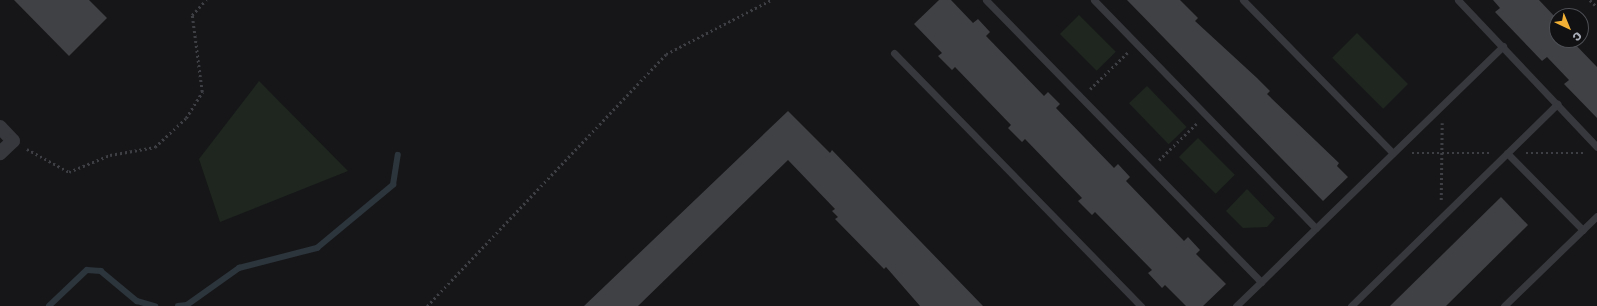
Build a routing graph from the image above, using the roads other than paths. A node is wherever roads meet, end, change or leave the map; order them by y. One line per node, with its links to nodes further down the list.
1 (986, 0): 16 (lane)
2 (1094, 0): 14 (lane)
3 (1243, 0): 11 (lane)
4 (1458, 0): 5 (lane)
5 (1502, 46): 7 (lane); 11 (lane)
6 (894, 53): 17 (lane)
7 (1557, 104): 9 (lane); 12 (lane)
8 (0, 127): 10 (street)
9 (1597, 147)
10 (0, 153)
11 (1392, 153): 14 (lane)
12 (1507, 153): 15 (lane); 19 (lane)
13 (1597, 216): 15 (lane)
14 (1316, 228): 16 (lane)
15 (1583, 230): 20 (lane)
16 (1261, 282): 18 (lane)
17 (1141, 306)
18 (1236, 306)
19 (1351, 306)
20 (1504, 306)

